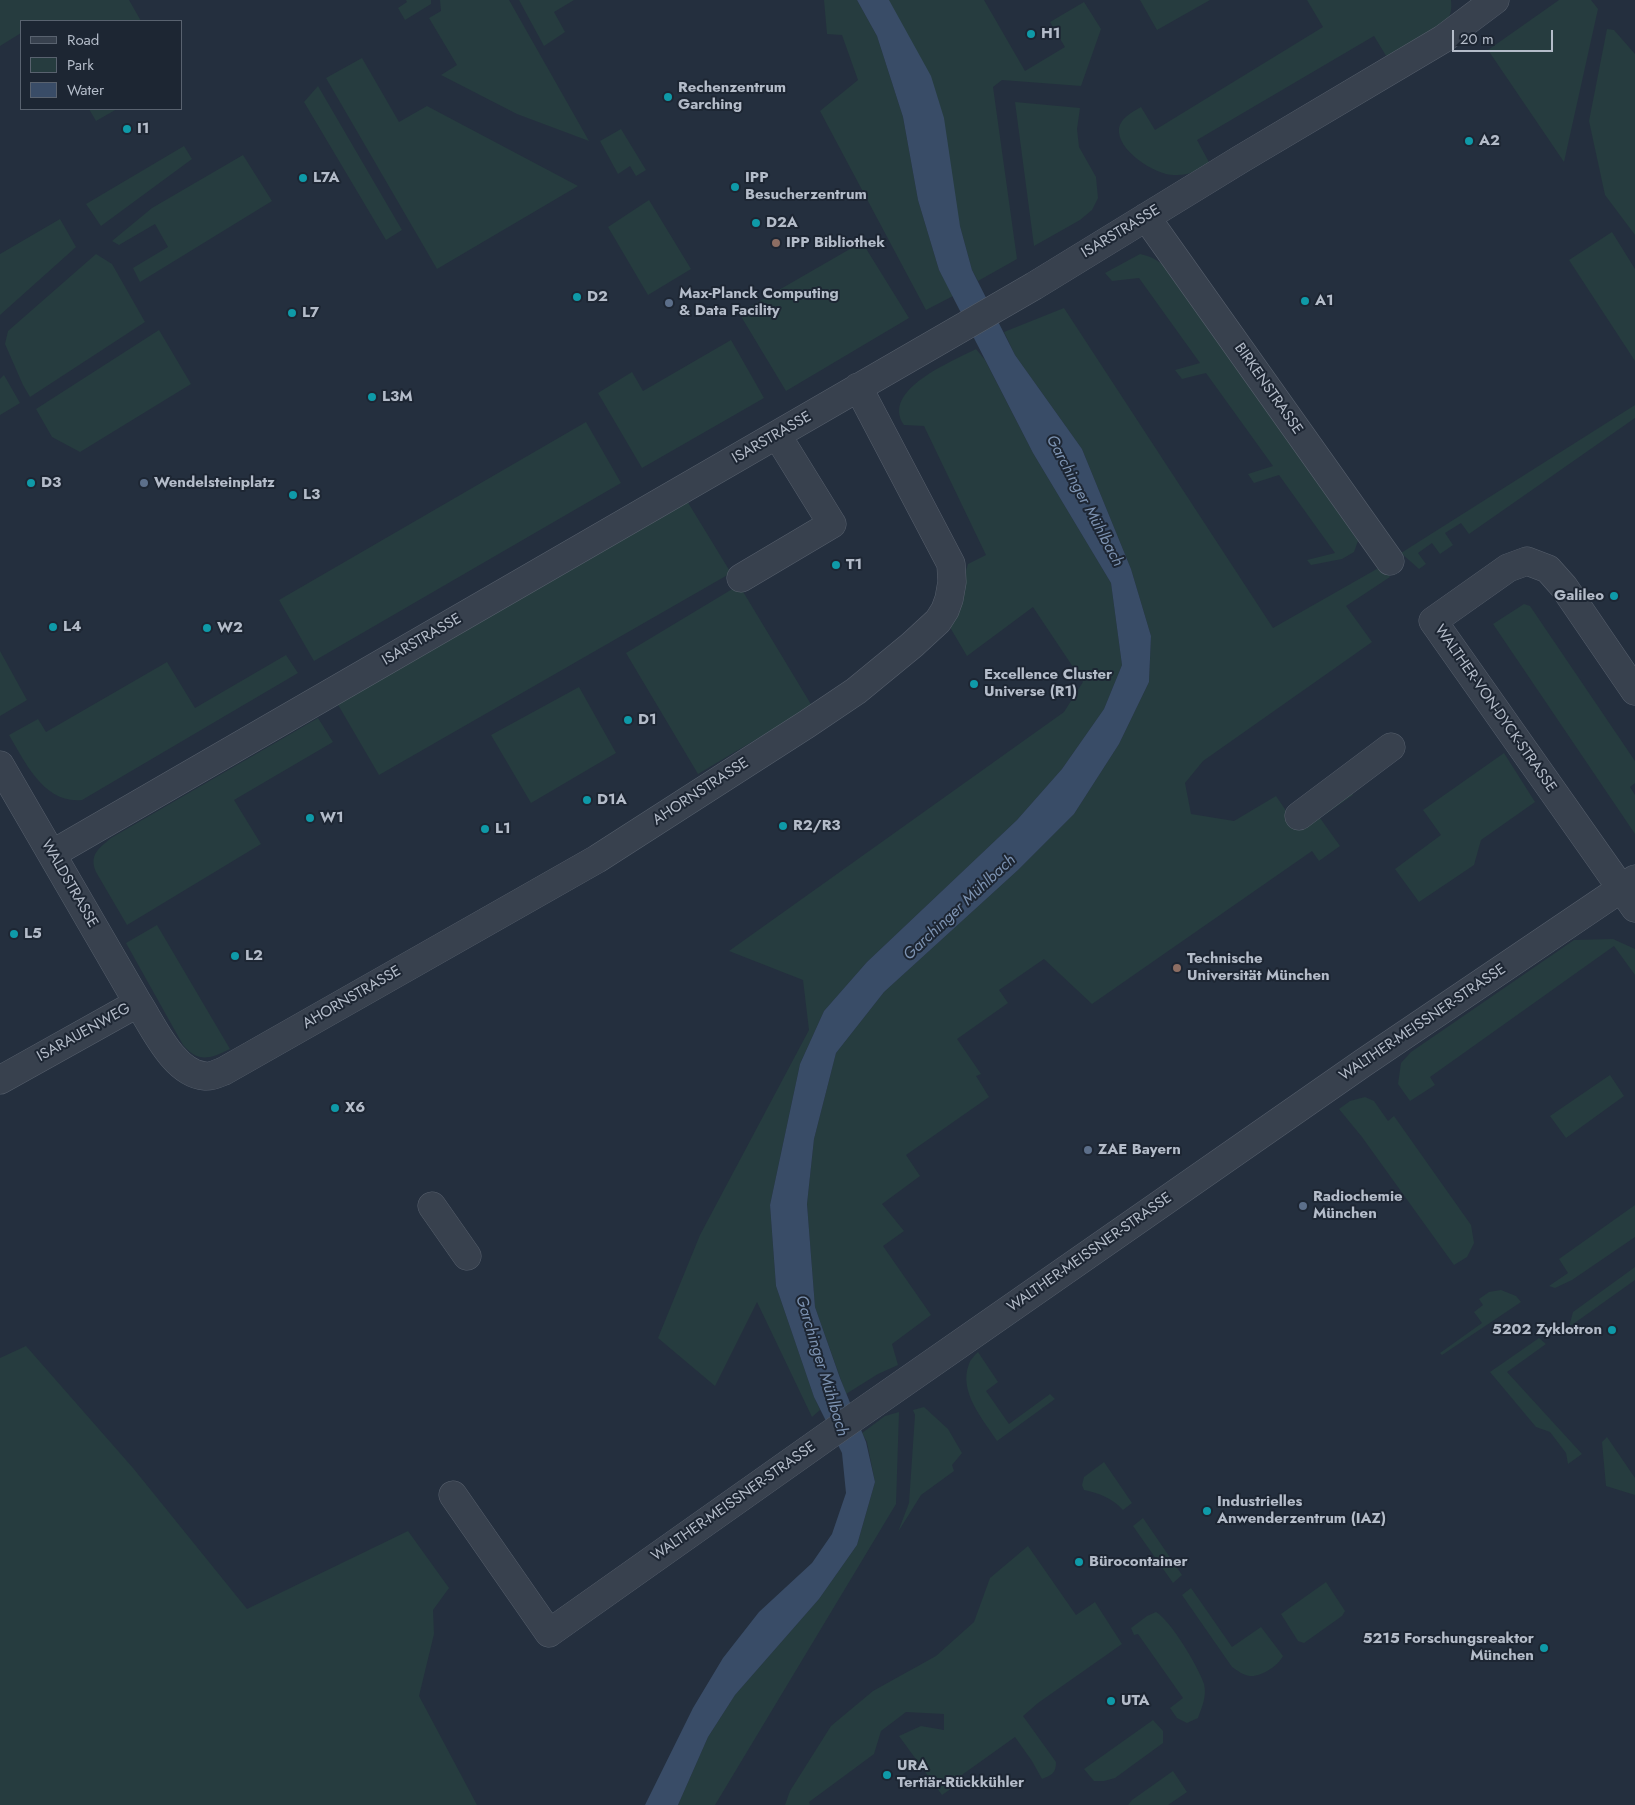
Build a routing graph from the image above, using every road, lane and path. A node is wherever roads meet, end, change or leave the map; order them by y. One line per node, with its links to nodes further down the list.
1 (1486, 2): 2 (street, ISARSTRASSE)
2 (1146, 217): 3 (street, ISARSTRASSE); 5 (street, BIRKENSTRASSE)
3 (858, 388): 4 (street, ISARSTRASSE); 14 (street, AHORNSTRASSE)
4 (777, 435): 6 (street); 11 (street, ISARSTRASSE)
5 (1390, 561)
6 (741, 578)
7 (1635, 691): 12 (street, WALTHER-VON-DYCK-STRASSE)
8 (1391, 747): 10 (street)
9 (0, 765): 11 (street, WALDSTRASSE)
10 (1299, 816)
11 (52, 854): 13 (street, WALDSTRASSE)
12 (1630, 892): 18 (street, WALTHER-MEISSNER-STRASSE)
13 (138, 1003): 14 (street, ISARAUENWEG); 15 (street, ISARAUENWEG)
14 (224, 1071)
15 (0, 1080)
16 (432, 1206): 17 (street)
17 (467, 1256)
18 (453, 1495)

